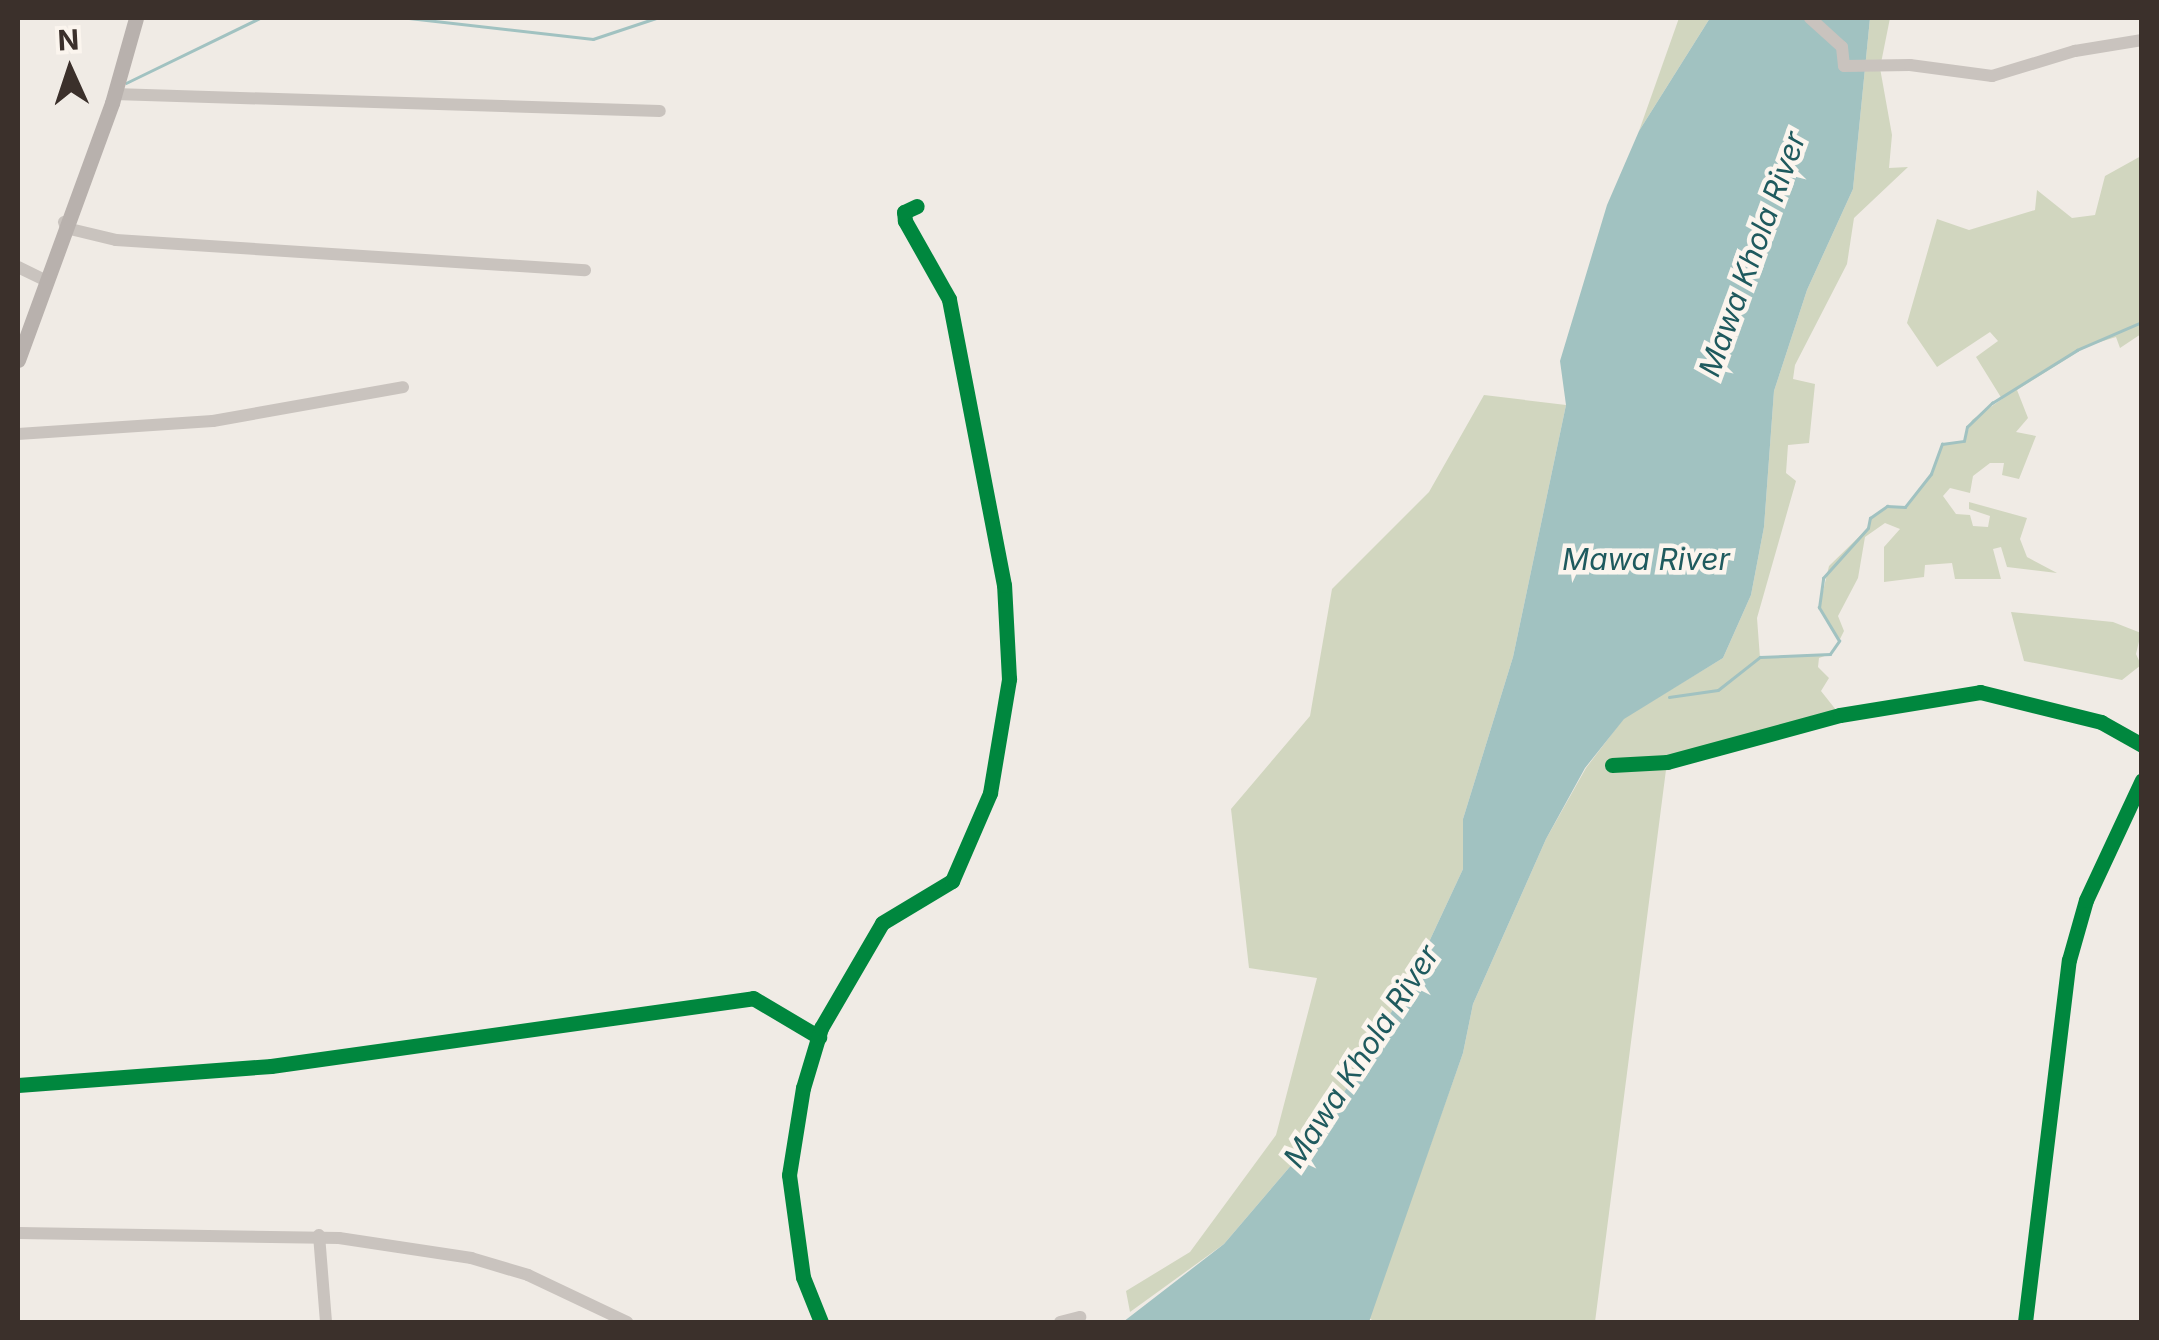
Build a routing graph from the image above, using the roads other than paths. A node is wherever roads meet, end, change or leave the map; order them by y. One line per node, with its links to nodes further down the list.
1 (136, 18): 4 (main road)
2 (1810, 18): 3 (street)
3 (2142, 40)
4 (114, 94): 5 (street); 7 (main road)
5 (660, 111)
6 (918, 206): 17 (street)
7 (64, 222): 9 (street); 10 (main road)
8 (18, 267): 10 (street)
9 (585, 270)
10 (44, 280): 11 (main road)
11 (18, 360)
12 (403, 387): 13 (street)
13 (18, 434)
14 (2142, 745): 15 (street)
15 (1612, 764)
16 (2142, 780): 26 (street)
17 (818, 1037): 18 (street); 24 (street)
18 (18, 1085)
19 (18, 1232): 20 (street)
20 (319, 1236): 22 (street); 23 (street)
21 (1080, 1317): 25 (street)
22 (326, 1322)
23 (627, 1322)
24 (821, 1322)
25 (1060, 1322)
26 (2025, 1322)

